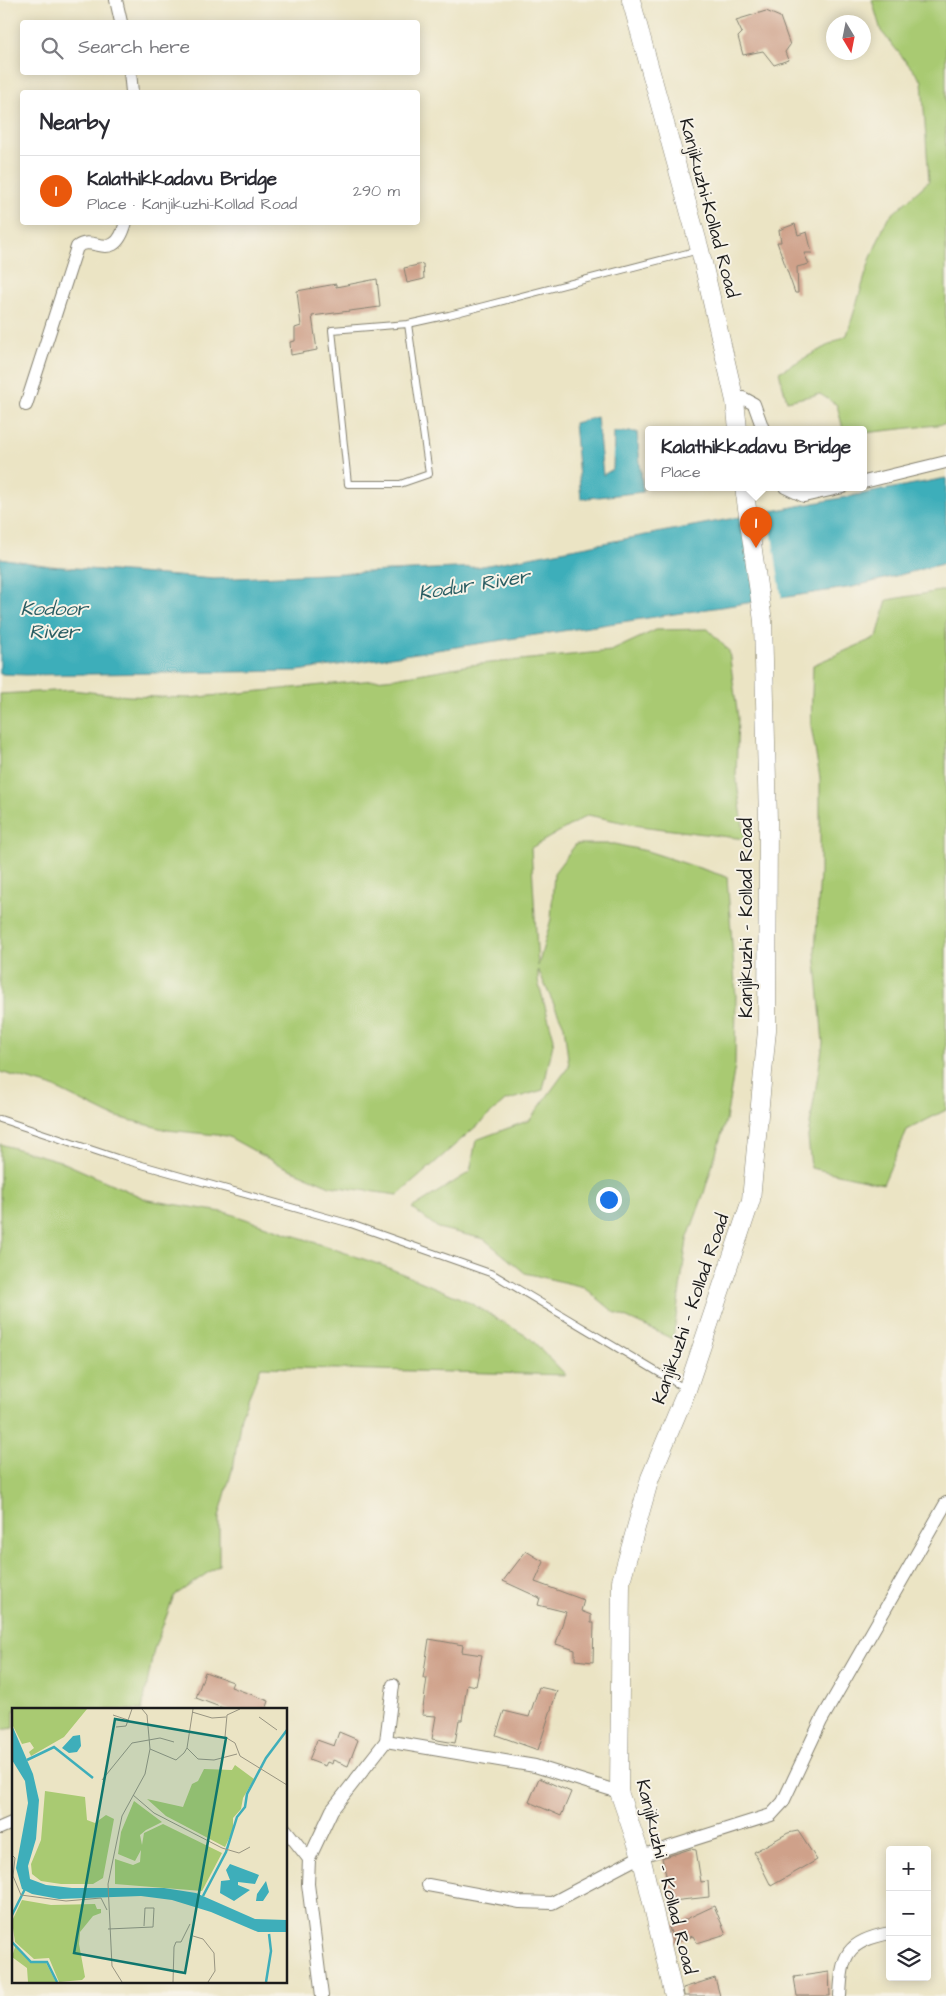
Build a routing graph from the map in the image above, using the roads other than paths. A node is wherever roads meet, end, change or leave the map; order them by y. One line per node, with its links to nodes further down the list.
1 (116, 0): 3 (street)
2 (630, 0): 7 (main road, Kanjikuzhi-Kollad Road)
3 (121, 20)
4 (130, 75): 5 (street)
5 (132, 90)
6 (125, 225): 10 (street)
7 (700, 250): 8 (lane); 9 (main road, Kanjikuzhi-Kollad Road)
8 (408, 324): 8 (lane)
9 (735, 401): 11 (main road, Kanjikuzhi-Kollad Road); 12 (street)
10 (26, 405)
11 (738, 426)
12 (763, 426)
13 (946, 462): 14 (street)
14 (867, 481)
15 (744, 491): 19 (main road, Kanjikuzhi - Kollad Road)
16 (793, 491): 17 (street)
17 (826, 491)
18 (0, 1119): 19 (lane)
19 (687, 1390): 23 (main road, Kanjikuzhi - Kollad Road)
20 (946, 1503): 27 (street)
21 (393, 1685): 22 (street)
22 (386, 1741): 23 (street); 28 (street)
23 (619, 1792): 27 (main road, Kanjikuzhi - Kollad Road)
24 (12, 1823): 25 (street)
25 (0, 1828)
26 (288, 1833): 28 (street)
27 (640, 1856): 29 (street); 32 (main road, Kanjikuzhi - Kollad Road)
28 (309, 1859): 31 (street)
29 (428, 1885)
30 (886, 1934): 33 (street)
31 (322, 1996)
32 (674, 1996)
33 (840, 1996)

